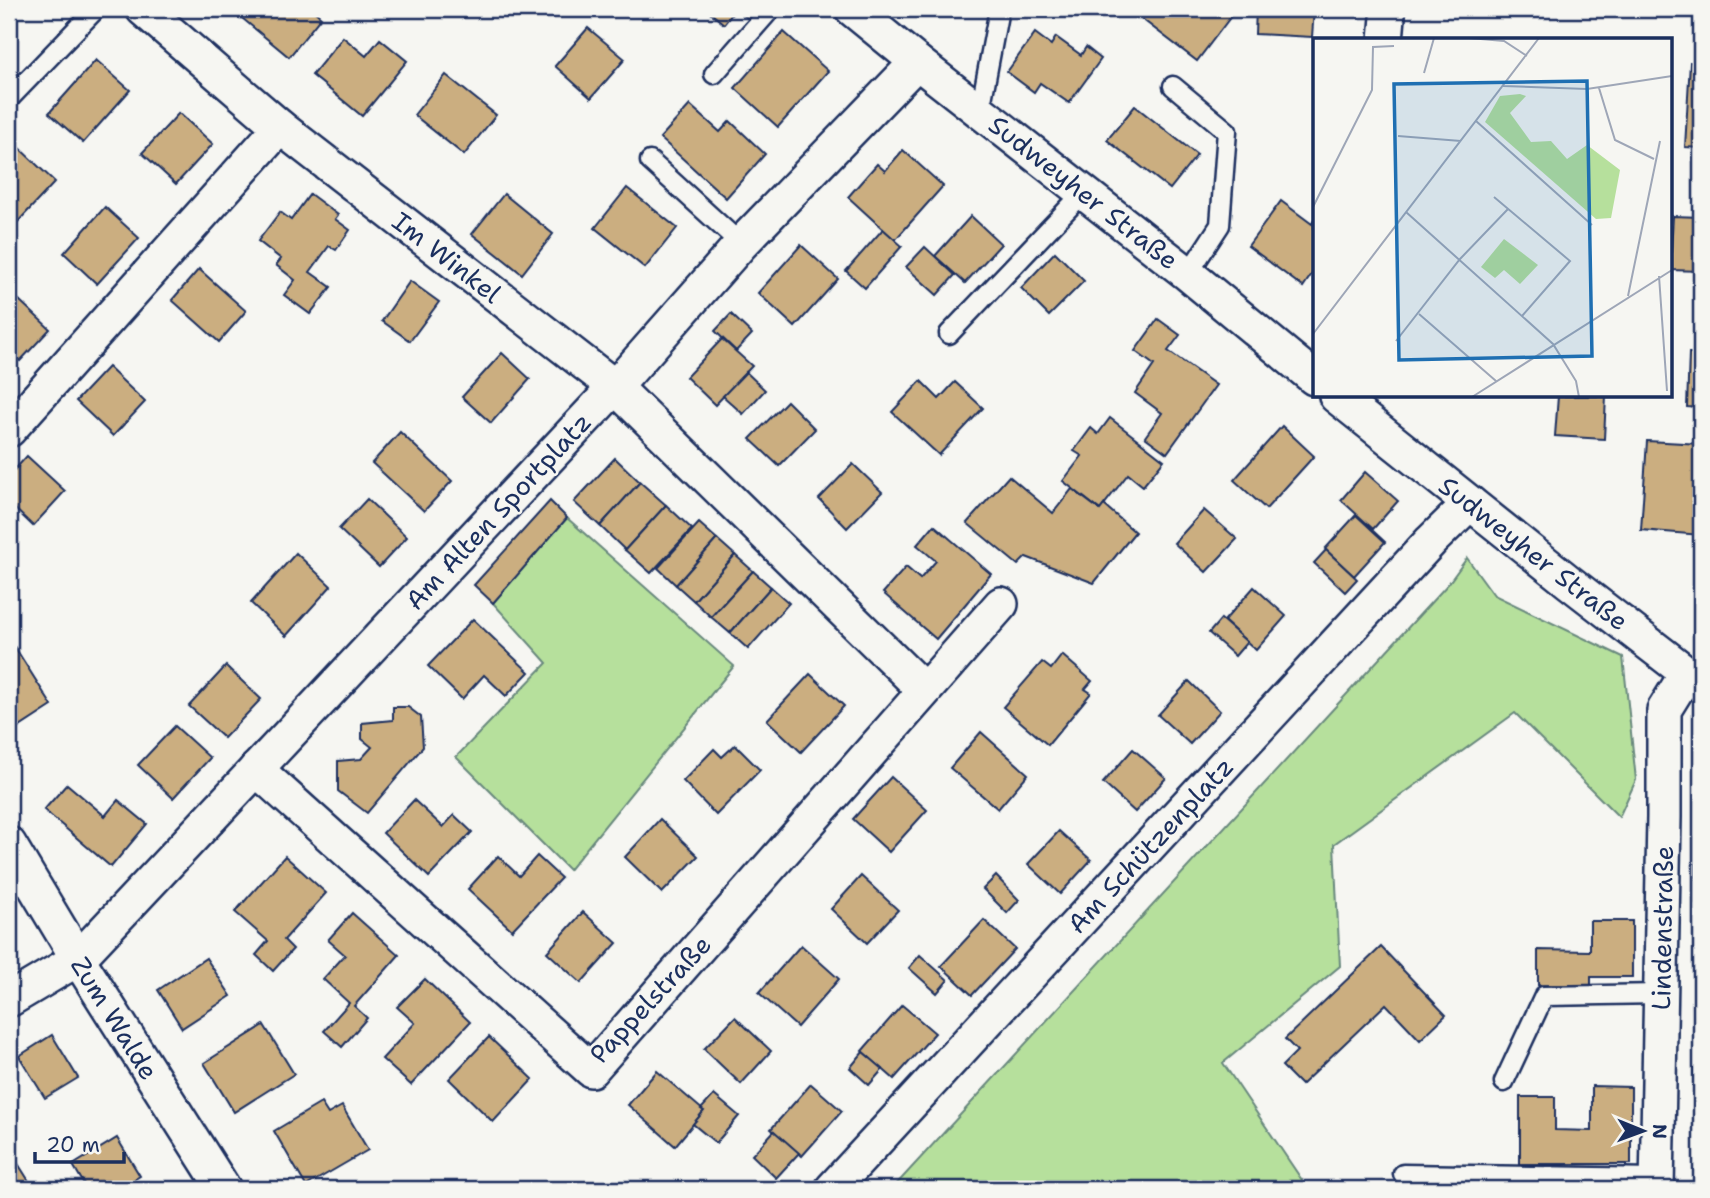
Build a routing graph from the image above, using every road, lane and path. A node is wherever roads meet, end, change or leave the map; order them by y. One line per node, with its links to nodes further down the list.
1 (96, 9): 9 (lane)
2 (143, 9): 11 (street, Im Winkel)
3 (771, 9): 7 (lane)
4 (852, 9): 6 (street, Sudweyher Straße)
5 (999, 9): 10 (lane)
6 (917, 62): 10 (street, Sudweyher Straße); 14 (street, Am Alten Sportplatz)
7 (715, 74)
8 (1173, 86): 15 (lane)
9 (9, 99)
10 (981, 111): 13 (street, Sudweyher Straße)
11 (280, 127): 18 (street, Im Winkel); 20 (street)
12 (650, 161): 14 (lane)
13 (1084, 192): 15 (street, Sudweyher Straße); 16 (lane)
14 (741, 244): 18 (street, Am Alten Sportplatz)
15 (1188, 274): 17 (street, Sudweyher Straße)
16 (949, 334)
17 (1313, 377)
18 (615, 387): 24 (street); 25 (street, Am Alten Sportplatz)
19 (1349, 400): 21 (street, Sudweyher Straße)
20 (9, 430)
21 (1470, 503): 23 (street, Sudweyher Straße); 34 (street, Am Schützenplatz)
22 (1001, 604): 24 (street, Pappelstraße)
23 (1694, 678): 28 (street, Lindenstraße)
24 (924, 691): 25 (street, Pappelstraße)
25 (256, 769): 27 (street, Am Alten Sportplatz)
26 (9, 844): 27 (street, Zum Walde)
27 (78, 959): 29 (street, Am Alten Sportplatz); 33 (street, Zum Walde)
28 (1660, 994): 30 (lane); 32 (street, Lindenstraße)
29 (9, 1000)
30 (1504, 1082)
31 (1403, 1174): 32 (lane)
32 (1657, 1184)
33 (216, 1187)
34 (832, 1189)

